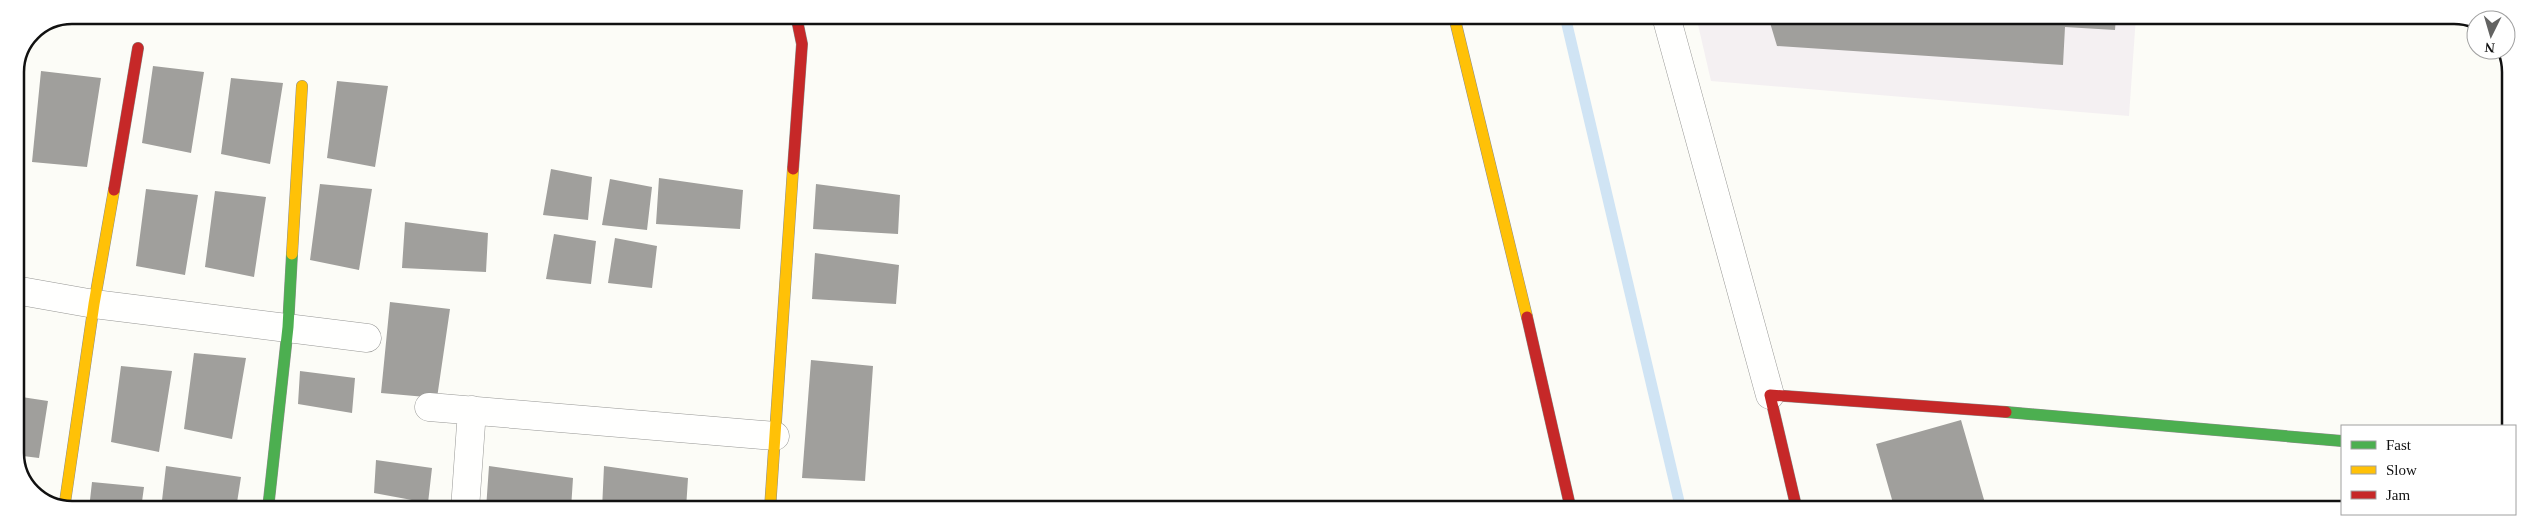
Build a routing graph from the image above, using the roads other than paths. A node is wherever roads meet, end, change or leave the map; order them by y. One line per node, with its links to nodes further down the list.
1 (798, 24): 13 (street)
2 (1456, 24): 19 (street)
3 (1668, 24): 10 (street)
4 (138, 48): 7 (street)
5 (302, 86): 8 (street)
6 (24, 292): 7 (street)
7 (94, 304): 8 (street); 15 (street)
8 (288, 327): 9 (street); 16 (street)
9 (367, 338)
10 (1770, 395): 14 (street); 20 (street)
11 (428, 407): 12 (street)
12 (472, 410): 13 (street); 17 (street)
13 (775, 436): 18 (street)
14 (2341, 441)
15 (65, 500)
16 (269, 501)
17 (465, 501)
18 (771, 501)
19 (1569, 501)
20 (1796, 501)

